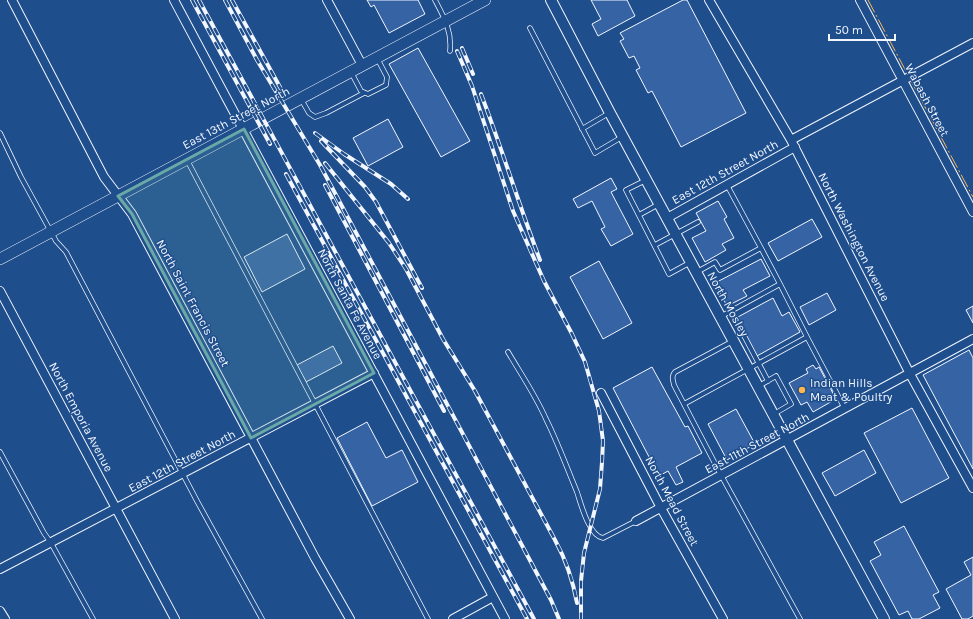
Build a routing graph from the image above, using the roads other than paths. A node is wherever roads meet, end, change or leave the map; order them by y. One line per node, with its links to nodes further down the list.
1 (12, 0): 28 (street, North Saint Francis Street)
2 (174, 0): 20 (street, North Santa Fe Avenue)
3 (327, 0): 14 (street)
4 (435, 0): 9 (lane)
5 (485, 0): 9 (main road, East 13th Street North)
6 (551, 0): 19 (street, North Mosley)
7 (709, 0): 24 (street, North Washington Avenue)
8 (860, 0): 16 (street, Wabash Street)
9 (446, 21): 12 (lane); 13 (main road, East 13th Street North)
10 (530, 28): 21 (lane)
11 (973, 43): 16 (street, East 12th Street North)
12 (450, 51)
13 (377, 58): 14 (main road, East 13th Street North); 17 (lane)
14 (362, 66): 15 (main road, East 13th Street North)
15 (351, 71): 17 (lane); 18 (main road, East 13th Street North)
16 (902, 81): 24 (street, East 12th Street North); 30 (street, Wabash Street)
17 (364, 93): 18 (lane)
18 (301, 98): 20 (main road, East 13th Street North)
19 (610, 113): 21 (lane); 23 (street, North Mosley)
20 (244, 129): 25 (main road, East 13th Street North); 52 (street, North Santa Fe Avenue)
21 (582, 129): 23 (lane)
22 (0, 133): 34 (lane)
23 (623, 137): 26 (street, North Mosley)
24 (793, 144): 27 (street, East 12th Street North); 53 (street, North Washington Avenue)
25 (186, 159): 28 (main road, East 13th Street North); 57 (lane)
26 (646, 180): 29 (street, North Mosley); 31 (lane)
27 (727, 184): 32 (street, East 12th Street North); 37 (lane)
28 (118, 196): 34 (main road, East 13th Street North); 61 (street, North Saint Francis Street)
29 (659, 204): 31 (lane); 32 (street, North Mosley)
30 (973, 212)
31 (639, 215): 36 (lane)
32 (667, 218): 35 (street, North Mosley)
33 (698, 222): 35 (lane)
34 (51, 232): 38 (main road, East 13th Street North); 64 (lane)
35 (676, 234): 36 (lane); 39 (street, North Mosley)
36 (654, 246): 39 (lane)
37 (761, 248): 40 (lane); 41 (lane)
38 (0, 259)
39 (691, 262): 40 (street, North Mosley)
40 (696, 272): 44 (street, North Mosley)
41 (780, 284): 43 (lane); 47 (lane)
42 (0, 291): 68 (street, North Emporia Avenue)
43 (731, 311): 44 (lane); 45 (lane)
44 (720, 317): 46 (street, North Mosley)
45 (740, 328): 46 (lane); 50 (lane)
46 (732, 337): 51 (street, North Mosley); 58 (lane)
47 (807, 337): 50 (lane); 59 (lane)
48 (973, 339): 53 (street, East 11th Street North)
49 (508, 352): 69 (lane)
50 (758, 364): 51 (lane); 54 (lane)
51 (749, 369): 55 (street, North Mosley); 58 (lane)
52 (374, 373): 57 (street, East 12th Street North); 72 (street, North Santa Fe Avenue)
53 (910, 374): 59 (street, East 11th Street North); 66 (street, North Washington Avenue)
54 (768, 381): 55 (lane); 60 (lane)
55 (758, 386): 60 (street, North Mosley)
56 (601, 393): 67 (street, North Mead Street)
57 (315, 404): 61 (street, East 12th Street North); 79 (lane)
58 (684, 404): 65 (lane)
59 (845, 409): 62 (street, East 11th Street North)
60 (774, 414): 62 (street, North Mosley)
61 (251, 438): 64 (street, East 12th Street North); 78 (street, North Saint Francis Street)
62 (788, 440): 65 (street, East 11th Street North); 84 (street, North Mosley)
63 (0, 452): 70 (lane)
64 (184, 474): 68 (street, East 12th Street North); 77 (lane)
65 (721, 475): 67 (street, East 11th Street North); 83 (lane)
66 (973, 488)
67 (662, 508): 69 (street, East 11th Street North); 82 (street, North Mead Street)
68 (116, 509): 70 (street, East 12th Street North); 76 (street, North Emporia Avenue)
69 (636, 521)
70 (51, 542): 71 (street, East 12th Street North); 75 (lane)
71 (0, 569)
72 (493, 598): 80 (street); 81 (street, North Santa Fe Avenue)
73 (0, 611): 74 (street)
74 (5, 619)
75 (93, 619)
76 (175, 619)
77 (262, 619)
78 (350, 619)
79 (428, 619)
80 (454, 619)
81 (505, 619)
82 (723, 619)
83 (800, 619)
84 (884, 619)

